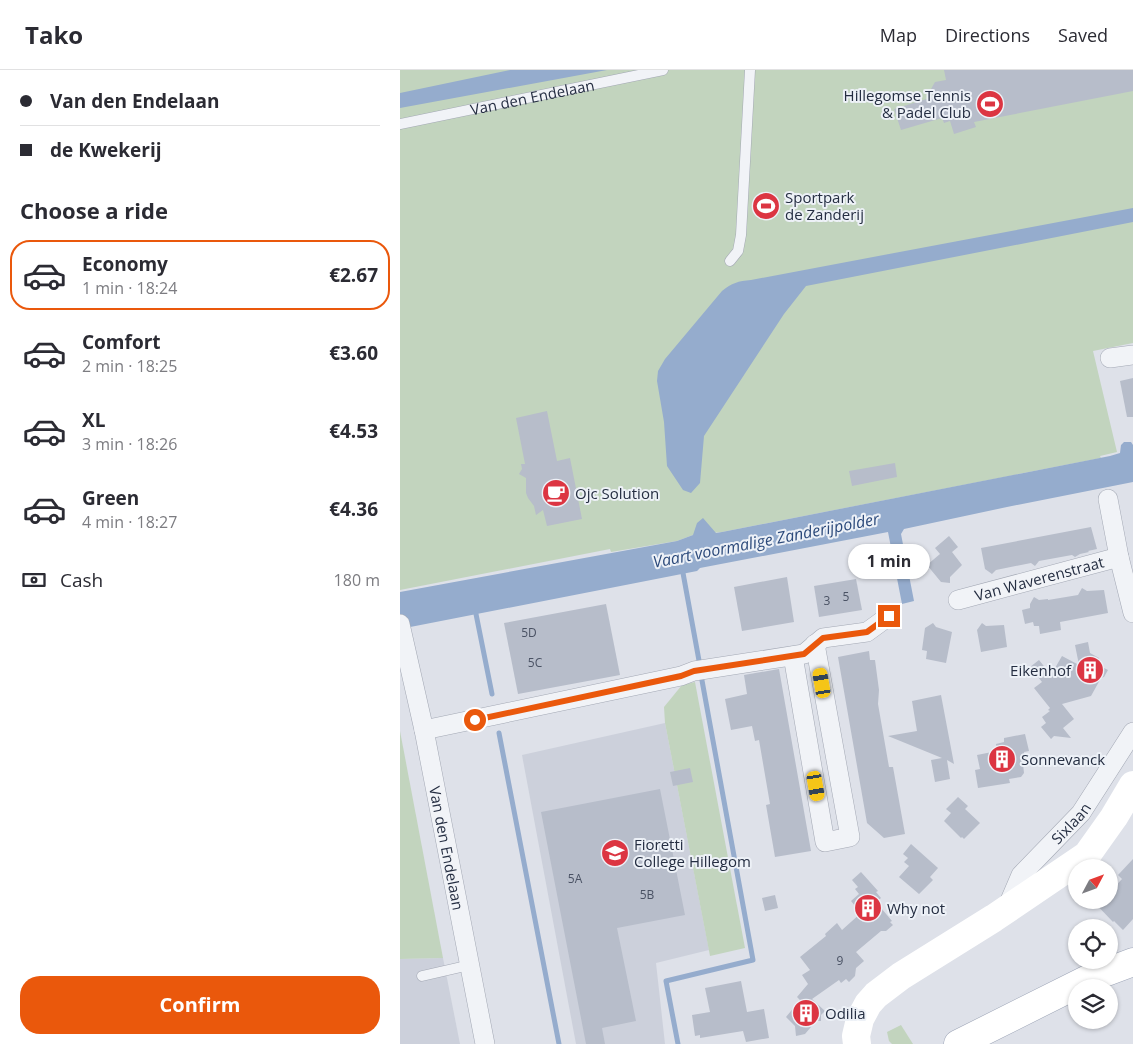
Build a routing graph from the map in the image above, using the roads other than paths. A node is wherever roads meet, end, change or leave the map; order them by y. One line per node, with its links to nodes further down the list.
1 (663, 70): 3 (lane, Van den Endelaan)
2 (750, 70): 4 (lane)
3 (400, 124)
4 (730, 261)
5 (1133, 354): 6 (street)
6 (1110, 358)
7 (1108, 499): 8 (street, Van Waverenstraat)
8 (1119, 557): 9 (street, Van Waverenstraat); 10 (street, Van Waverenstraat)
9 (958, 600)
10 (1133, 613)
11 (889, 616): 13 (street)
12 (402, 632): 15 (street, Van den Endelaan)
13 (815, 644): 14 (street); 14 (street)
14 (792, 656): 15 (street)
15 (424, 730): 20 (street, Van den Endelaan)
16 (1133, 732): 18 (street, Sixlaan)
17 (1133, 785): 18 (street, Sixlaan)
18 (1006, 910): 24 (street, Sixlaan)
19 (1133, 962): 22 (street)
20 (470, 965): 21 (lane); 23 (street, Van den Endelaan)
21 (422, 976)
22 (1021, 1012): 25 (street); 26 (street)
23 (485, 1044)
24 (857, 1044)
25 (958, 1044)
26 (976, 1044)

